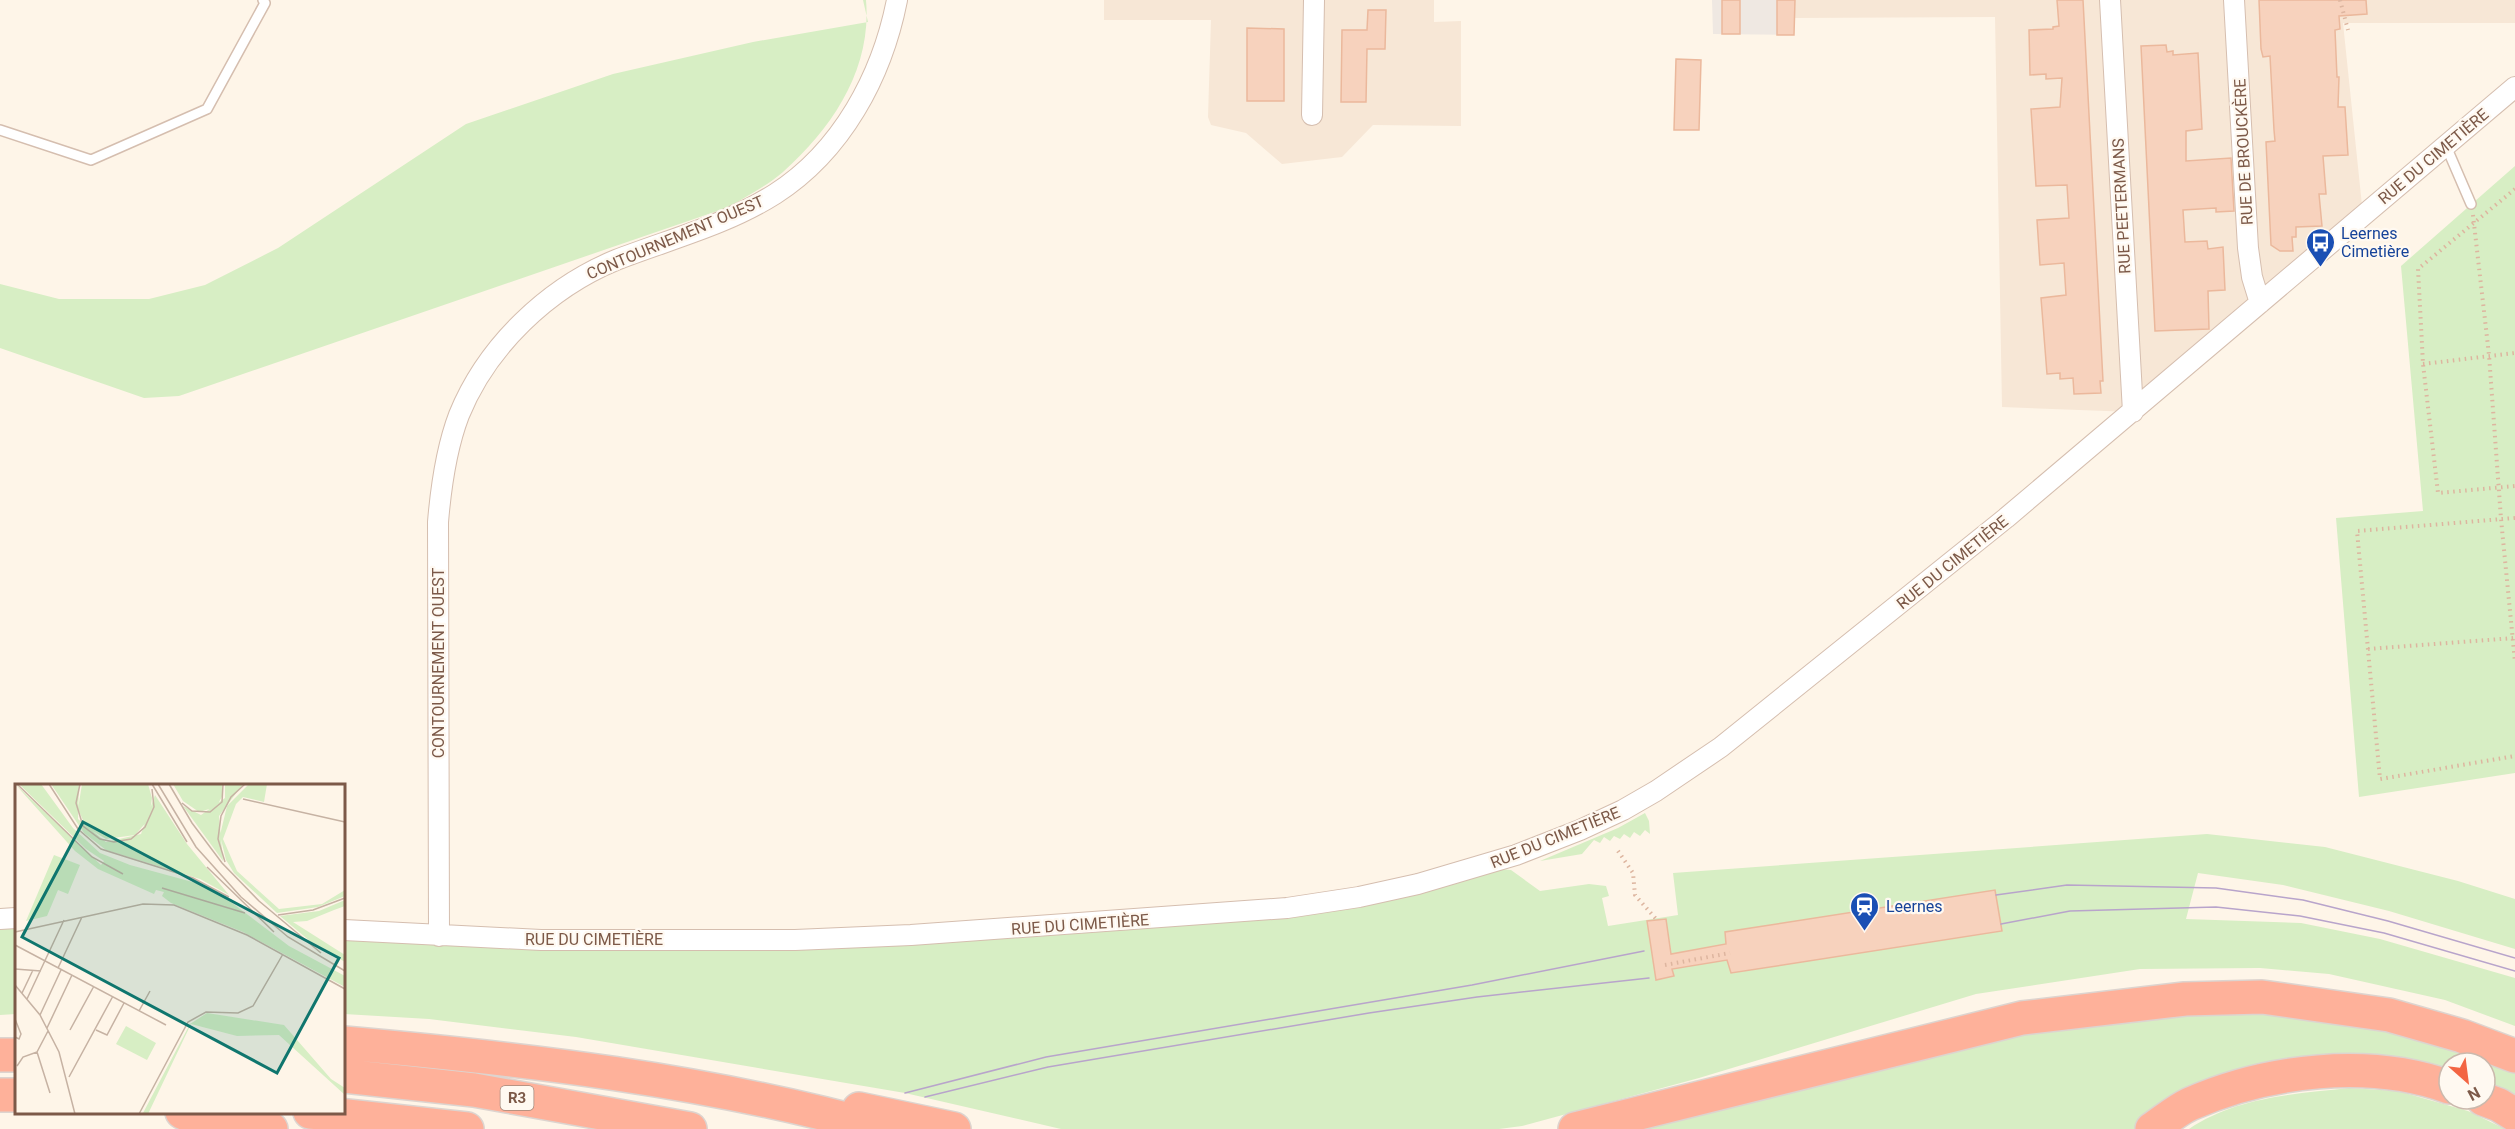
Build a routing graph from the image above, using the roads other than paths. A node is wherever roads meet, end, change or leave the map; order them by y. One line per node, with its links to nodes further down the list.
1 (263, 0): 8 (lane)
2 (897, 0): 16 (street, CONTOURNEMENT OUEST)
3 (1314, 0): 7 (street)
4 (2110, 0): 12 (street, RUE PEETERMANS)
5 (2234, 0): 11 (street, RUE DE BROUCKÈRE)
6 (2515, 87): 9 (street, RUE DU CIMETIÈRE)
7 (1312, 115)
8 (0, 130)
9 (2446, 146): 10 (lane); 11 (street, RUE DU CIMETIÈRE)
10 (2471, 204)
11 (2260, 303): 12 (street, RUE DU CIMETIÈRE)
12 (2133, 412): 16 (street, RUE DU CIMETIÈRE)
13 (15, 918): 14 (street)
14 (0, 919)
15 (345, 930): 16 (street, RUE DU CIMETIÈRE)
16 (439, 936)
17 (345, 1043): 22 (highway)
18 (2515, 1056): 31 (highway)
19 (345, 1076): 28 (highway, R3)
20 (2437, 1084): 32 (highway)
21 (2497, 1104): 25 (highway)
22 (809, 1109): 29 (highway); 30 (highway)
23 (184, 1114): 26 (highway)
24 (320, 1114): 27 (highway)
25 (2515, 1115)
26 (271, 1129)
27 (467, 1129)
28 (690, 1129)
29 (883, 1129)
30 (954, 1129)
31 (1575, 1129)
32 (2152, 1129)

